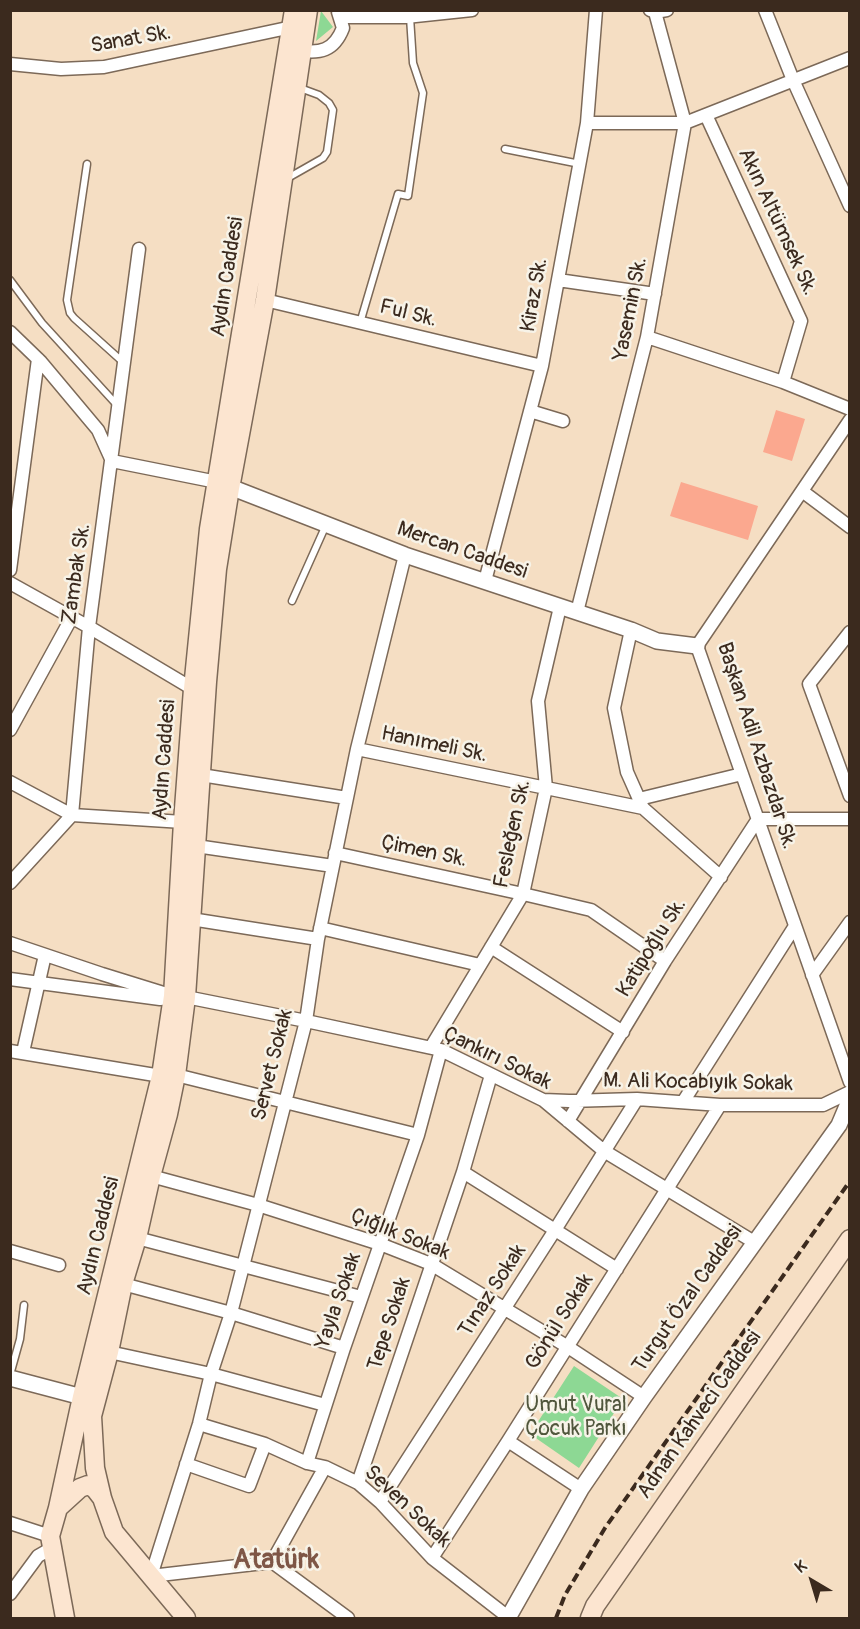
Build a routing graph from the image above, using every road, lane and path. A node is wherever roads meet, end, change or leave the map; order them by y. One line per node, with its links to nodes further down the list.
1 (308, 10): 9 (main road, Aydın Caddesi)
2 (472, 10): 7 (street)
3 (596, 10): 15 (street, Kiraz Sk.)
4 (765, 10): 12 (street)
5 (657, 11): 16 (street, Yasemin Sk.)
6 (339, 14): 7 (street); 9 (street)
7 (410, 17): 27 (lane)
8 (293, 19): 9 (main road, Aydın Caddesi); 11 (street, Sanat Sk.)
9 (295, 50): 13 (main road, Aydın Caddesi); 40 (main road, Aydın Caddesi)
10 (849, 58): 12 (street)
11 (10, 64)
12 (793, 80): 14 (street); 21 (street)
13 (297, 87): 20 (main road, Aydın Caddesi); 20 (lane)
14 (706, 115): 16 (street); 33 (street, Akın Altümsek Sk.)
15 (587, 123): 16 (street); 19 (street, Kiraz Sk.)
16 (685, 123): 25 (street, Yasemin Sk.)
17 (505, 149): 19 (lane)
18 (87, 164): 31 (lane)
19 (580, 164): 24 (street, Kiraz Sk.)
20 (283, 181): 26 (main road, Aydın Caddesi)
21 (849, 206)
22 (139, 249): 31 (street, Zambak Sk.)
23 (10, 280): 34 (lane)
24 (558, 280): 25 (street); 32 (street, Kiraz Sk.)
25 (655, 294): 29 (street, Yasemin Sk.)
26 (266, 300): 27 (street, Ful Sk.); 40 (main road, Aydın Caddesi)
27 (360, 322): 32 (street, Ful Sk.)
28 (10, 332): 30 (street)
29 (647, 337): 33 (street); 50 (street, Yasemin Sk.)
30 (38, 359): 39 (street); 45 (street)
31 (124, 363): 34 (street, Zambak Sk.)
32 (542, 366): 36 (street, Kiraz Sk.)
33 (783, 382): 35 (street)
34 (119, 407): 39 (street, Zambak Sk.)
35 (849, 409)
36 (530, 411): 38 (street); 46 (street, Kiraz Sk.)
37 (849, 420): 41 (street, Başkan Adil Azbazdar Sk.)
38 (563, 421)
39 (112, 460): 40 (street); 52 (street, Zambak Sk.)
40 (224, 484): 42 (street, Mercan Caddesi); 56 (main road, Aydın Caddesi); 60 (main road, Aydın Caddesi)
41 (802, 491): 43 (street); 55 (street, Başkan Adil Azbazdar Sk.)
42 (326, 524): 44 (street, Mercan Caddesi); 48 (lane)
43 (849, 527)
44 (405, 555): 46 (street, Mercan Caddesi); 58 (street, Servet Sokak)
45 (10, 570)
46 (485, 581): 49 (street, Mercan Caddesi)
47 (10, 583): 51 (street)
48 (292, 601)
49 (560, 607): 50 (street, Mercan Caddesi); 63 (street, Fesleğen Sk.)
50 (577, 612): 53 (street, Mercan Caddesi)
51 (72, 617): 52 (street); 57 (street)
52 (89, 627): 56 (street); 67 (street, Zambak Sk.)
53 (631, 630): 55 (street, Mercan Caddesi); 66 (street)
54 (849, 632): 61 (street)
55 (697, 645): 59 (street, Başkan Adil Azbazdar Sk.)
56 (193, 689): 70 (main road, Aydın Caddesi)
57 (10, 729)
58 (357, 749): 63 (street, Hanımeli Sk.); 65 (street, Servet Sokak)
59 (742, 774): 66 (street); 68 (street, Başkan Adil Azbazdar Sk.)
60 (201, 775): 65 (street); 71 (main road, Aydın Caddesi)
61 (847, 777): 64 (street)
62 (10, 782): 67 (street)
63 (546, 788): 66 (street, Hanımeli Sk.); 75 (street, Fesleğen Sk.)
64 (849, 796)
65 (347, 798): 72 (street, Servet Sokak)
66 (641, 804): 73 (street)
67 (72, 815): 70 (street); 74 (street)
68 (758, 819): 69 (street); 73 (street, Katipoğlu Sk.); 78 (street, Başkan Adil Azbazdar Sk.)
69 (849, 819)
70 (183, 822): 88 (main road, Aydın Caddesi)
71 (196, 846): 72 (street, Çimen Sk.); 76 (main road, Aydın Caddesi)
72 (334, 859): 75 (street, Çimen Sk.); 79 (street, Servet Sokak)
73 (721, 876): 83 (street, Katipoğlu Sk.)
74 (10, 883)
75 (523, 894): 81 (street, Fesleğen Sk.); 83 (street, Çimen Sk.)
76 (191, 919): 79 (street); 88 (main road, Aydın Caddesi)
77 (849, 922): 85 (street)
78 (795, 926): 85 (street, Başkan Adil Azbazdar Sk.); 101 (street)
79 (319, 933): 84 (street); 89 (street, Servet Sokak)
80 (10, 943): 82 (street)
81 (491, 947): 84 (street, Fesleğen Sk.); 90 (street)
82 (45, 955): 87 (street); 88 (street)
83 (665, 962): 90 (street, Katipoğlu Sk.)
84 (480, 965): 91 (street, Fesleğen Sk.)
85 (812, 975): 95 (street, Başkan Adil Azbazdar Sk.)
86 (10, 978): 87 (street)
87 (40, 982): 88 (street); 92 (street)
88 (180, 997): 89 (street, Çankırı Sokak); 93 (main road, Aydın Caddesi)
89 (306, 1021): 91 (street, Çankırı Sokak); 102 (street, Servet Sokak)
90 (623, 1032): 100 (street, Katipoğlu Sk.)
91 (436, 1049): 94 (street, Çankırı Sokak); 105 (street, Yayla Sokak)
92 (17, 1051): 93 (street)
93 (169, 1075): 102 (street); 108 (main road, Aydın Caddesi); 131 (main road, Aydın Caddesi)
94 (491, 1075): 99 (street, Çankırı Sokak); 107 (street, Tepe Sokak)
95 (849, 1082)
96 (849, 1092): 103 (street, M. Ali Kocabıyık Sokak)
97 (637, 1099): 100 (street, M. Ali Kocabıyık Sokak); 101 (street, M. Ali Kocabıyık Sokak); 106 (street, Tınaz Sokak)
98 (849, 1099): 114 (street, Turgut Özal Caddesi)
99 (543, 1100): 100 (street, M. Ali Kocabıyık Sokak); 104 (street, Çankırı Sokak)
100 (582, 1100): 104 (street, Katipoğlu Sk.)
101 (683, 1102): 103 (street, M. Ali Kocabıyık Sokak)
102 (285, 1103): 105 (street); 110 (street, Servet Sokak)
103 (720, 1105): 109 (street, Gönül Sokak)
104 (568, 1121): 106 (street, Çankırı Sokak)
105 (418, 1135): 115 (street, Yayla Sokak)
106 (604, 1151): 109 (street, Çankırı Sokak); 111 (street, Tınaz Sokak)
107 (463, 1172): 111 (street); 117 (street, Tepe Sokak)
108 (151, 1176): 110 (street, Çığlık Sokak); 112 (main road, Aydın Caddesi)
109 (667, 1189): 114 (street, Çankırı Sokak); 120 (street, Gönül Sokak)
110 (258, 1204): 115 (street, Çığlık Sokak); 119 (street, Servet Sokak)
111 (555, 1230): 120 (street); 124 (street, Tınaz Sokak)
112 (137, 1238): 119 (street); 121 (main road, Aydın Caddesi)
113 (849, 1239): 155 (main road, Adnan Kahveci Caddesi)
114 (754, 1242): 132 (street, Turgut Özal Caddesi)
115 (380, 1244): 117 (street, Çığlık Sokak); 122 (street, Yayla Sokak)
116 (10, 1251): 118 (street)
117 (431, 1264): 124 (street, Çığlık Sokak); 140 (street, Tepe Sokak)
118 (59, 1265)
119 (243, 1265): 122 (street); 125 (street, Servet Sokak)
120 (617, 1269): 126 (street, Gönül Sokak)
121 (123, 1284): 125 (street); 128 (main road, Aydın Caddesi)
122 (361, 1297): 127 (street, Yayla Sokak)
123 (24, 1305): 130 (lane)
124 (505, 1309): 126 (street, Çığlık Sokak); 143 (street, Tınaz Sokak)
125 (231, 1313): 127 (street); 129 (street, Servet Sokak)
126 (568, 1347): 132 (street, Çığlık Sokak); 135 (street, Gönül Sokak)
127 (344, 1348): 133 (street, Yayla Sokak)
128 (109, 1352): 129 (street); 142 (main road, Aydın Caddesi)
129 (212, 1374): 133 (street); 134 (street, Servet Sokak)
130 (10, 1376): 131 (street)
131 (82, 1396): 144 (main road, Aydın Caddesi)
132 (644, 1397): 141 (street, Turgut Özal Caddesi)
133 (325, 1405): 137 (street, Yayla Sokak)
134 (199, 1424): 136 (street, Seven Sokak); 138 (street, Servet Sokak)
135 (508, 1442): 141 (street); 147 (street, Gönül Sokak)
136 (265, 1444): 137 (street, Seven Sokak); 138 (street)
137 (307, 1463): 139 (street, Seven Sokak)
138 (186, 1464): 149 (street, Servet Sokak)
139 (325, 1467): 140 (street, Seven Sokak); 148 (street)
140 (358, 1483): 143 (street, Seven Sokak)
141 (581, 1489): 154 (street, Turgut Özal Caddesi)
142 (102, 1498): 144 (main road); 149 (main road, Aydın Caddesi)
143 (380, 1502): 147 (street, Seven Sokak)
144 (58, 1508): 146 (main road, Aydın Caddesi)
145 (10, 1523): 146 (street)
146 (51, 1542): 150 (street); 151 (main road, Aydın Caddesi)
147 (432, 1558): 154 (street, Seven Sokak)
148 (272, 1562): 149 (street); 153 (street)
149 (151, 1576): 152 (main road, Aydın Caddesi)
150 (10, 1594)
151 (66, 1618)
152 (186, 1618)
153 (348, 1618)
154 (508, 1618)
155 (590, 1618)

